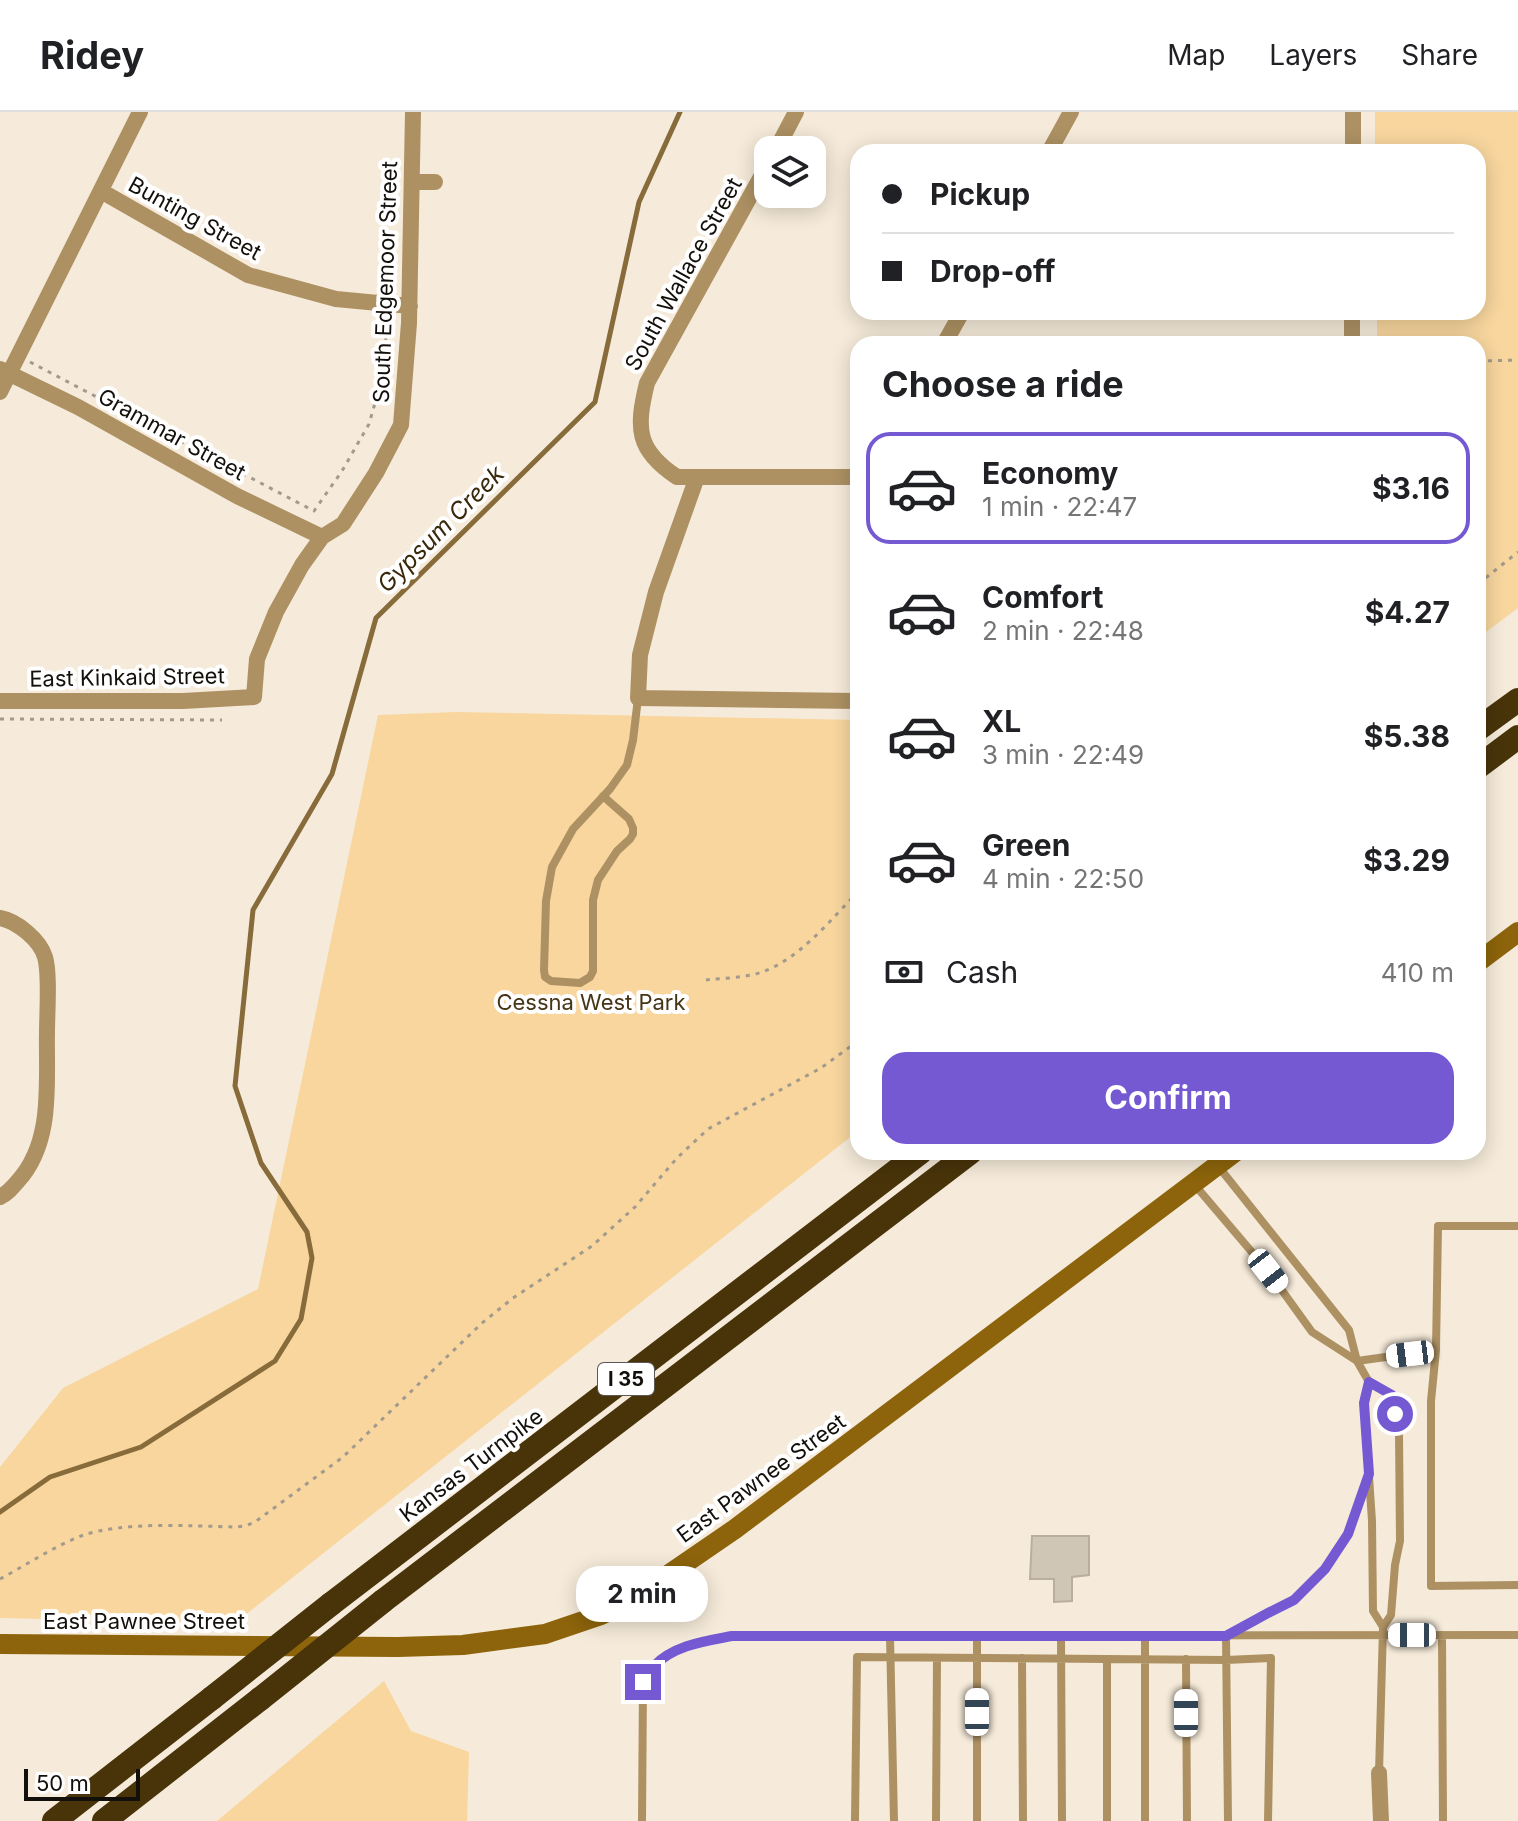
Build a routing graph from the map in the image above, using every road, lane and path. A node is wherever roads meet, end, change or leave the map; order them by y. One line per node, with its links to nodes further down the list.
1 (140, 112): 12 (street)
2 (413, 112): 9 (street, South Edgemoor Street)
3 (796, 112): 6 (street)
4 (1071, 112): 7 (street)
5 (1353, 112): 8 (street)
6 (783, 136)
7 (1053, 144)
8 (1353, 144)
9 (412, 182): 10 (street); 13 (street, South Edgemoor Street)
10 (435, 182)
11 (754, 189): 19 (street, South Wallace Street)
12 (101, 191): 13 (street, Bunting Street); 17 (street)
13 (410, 315): 16 (path); 21 (street, South Edgemoor Street)
14 (1518, 360): 15 (path)
15 (1486, 361)
16 (30, 362)
17 (5, 371): 18 (street); 21 (street, Grammar Street)
18 (0, 392)
19 (697, 477): 20 (street, South Wallace Street); 25 (street)
20 (850, 477)
21 (322, 537): 24 (street, South Edgemoor Street)
22 (1518, 552): 23 (path)
23 (1486, 578)
24 (254, 697): 27 (street, East Kinkaid Street)
25 (638, 698): 28 (street); 34 (lane)
26 (1518, 700): 31 (highway)
27 (0, 701)
28 (850, 701)
29 (0, 719): 30 (path)
30 (222, 720)
31 (1486, 723)
32 (1518, 737): 33 (highway)
33 (1486, 761)
34 (603, 796): 34 (lane)
35 (850, 900): 39 (path)
36 (0, 918): 46 (street)
37 (1518, 932): 38 (main road)
38 (1486, 956)
39 (706, 980)
40 (850, 1047): 52 (path)
41 (911, 1160): 73 (highway, Kansas Turnpike / I 35, bridge)
42 (961, 1160): 74 (highway, I 35, bridge)
43 (1225, 1160): 44 (main road, East Pawnee Street)
44 (1217, 1166): 45 (main road, East Pawnee Street); 49 (lane)
45 (1194, 1184): 49 (lane); 62 (main road, East Pawnee Street)
46 (0, 1197)
47 (1518, 1226): 48 (lane)
48 (1436, 1350): 49 (lane); 53 (lane)
49 (1357, 1361): 50 (lane)
50 (1369, 1382): 51 (lane); 54 (lane)
51 (1369, 1474): 54 (lane); 61 (lane)
52 (0, 1579)
53 (1518, 1585)
54 (1383, 1631): 55 (lane); 61 (lane); 72 (lane)
55 (1442, 1635): 56 (lane); 88 (lane)
56 (1518, 1635)
57 (890, 1636): 58 (lane); 63 (lane); 75 (lane)
58 (977, 1636): 59 (lane); 65 (lane)
59 (1061, 1636): 60 (lane); 67 (lane)
60 (1145, 1636): 61 (lane); 69 (lane)
61 (1226, 1636): 71 (lane)
62 (0, 1644)
63 (891, 1657): 64 (lane); 76 (lane); 77 (lane)
64 (937, 1658): 65 (lane); 78 (lane)
65 (977, 1658): 66 (lane); 79 (lane)
66 (1022, 1658): 67 (lane); 80 (lane)
67 (1061, 1658): 68 (lane); 81 (lane)
68 (1107, 1659): 69 (lane); 82 (lane)
69 (1145, 1659): 70 (lane); 83 (lane)
70 (1186, 1659): 71 (lane); 84 (lane)
71 (1226, 1660): 85 (lane); 86 (lane)
72 (1379, 1773): 87 (street)
73 (54, 1821)
74 (104, 1821)
75 (642, 1821)
76 (855, 1821)
77 (894, 1821)
78 (936, 1821)
79 (977, 1821)
80 (1023, 1821)
81 (1062, 1821)
82 (1107, 1821)
83 (1145, 1821)
84 (1187, 1821)
85 (1228, 1821)
86 (1268, 1821)
87 (1381, 1821)
88 (1443, 1821)

